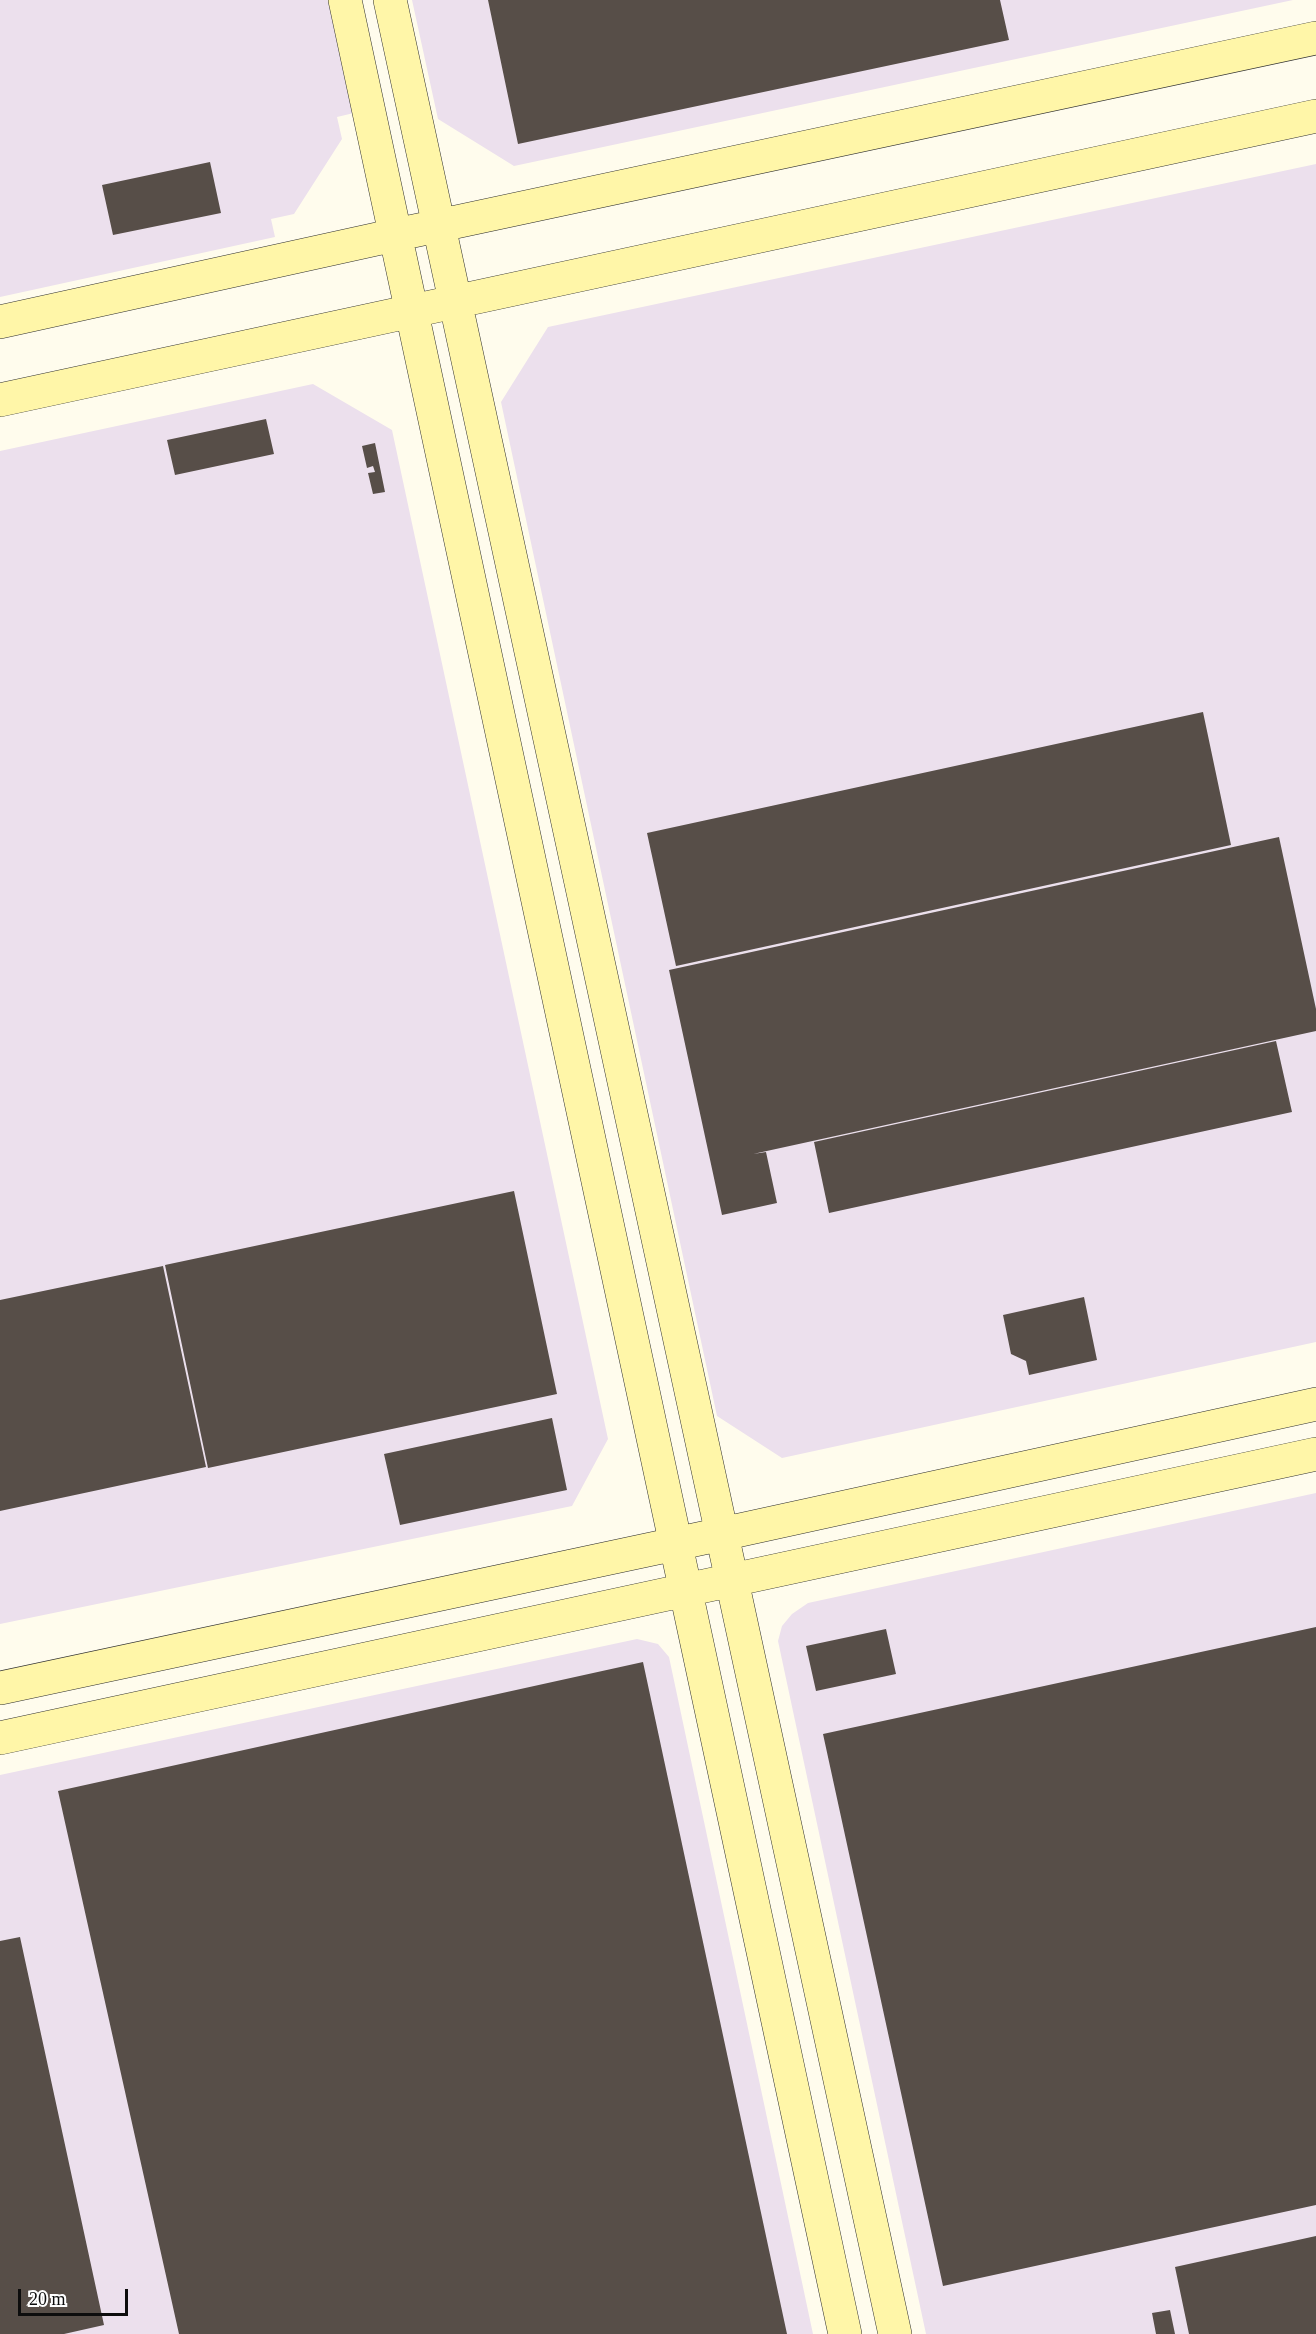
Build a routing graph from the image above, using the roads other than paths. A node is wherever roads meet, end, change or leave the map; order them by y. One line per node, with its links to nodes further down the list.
1 (345, 0): 6 (street)
2 (390, 0): 5 (street)
3 (1316, 38): 5 (street)
4 (1316, 117): 7 (street)
5 (439, 225): 6 (street); 7 (street)
6 (395, 235): 8 (street); 9 (street)
7 (455, 302): 8 (street); 13 (street)
8 (412, 312): 10 (street); 14 (street)
9 (0, 322)
10 (0, 400)
11 (1316, 1404): 13 (street)
12 (1316, 1454): 15 (street)
13 (722, 1534): 14 (street); 15 (street)
14 (676, 1544): 16 (street); 17 (street)
15 (732, 1580): 16 (street); 20 (street)
16 (686, 1590): 18 (street); 19 (street)
17 (0, 1688)
18 (0, 1738)
19 (845, 2334)
20 (895, 2334)

